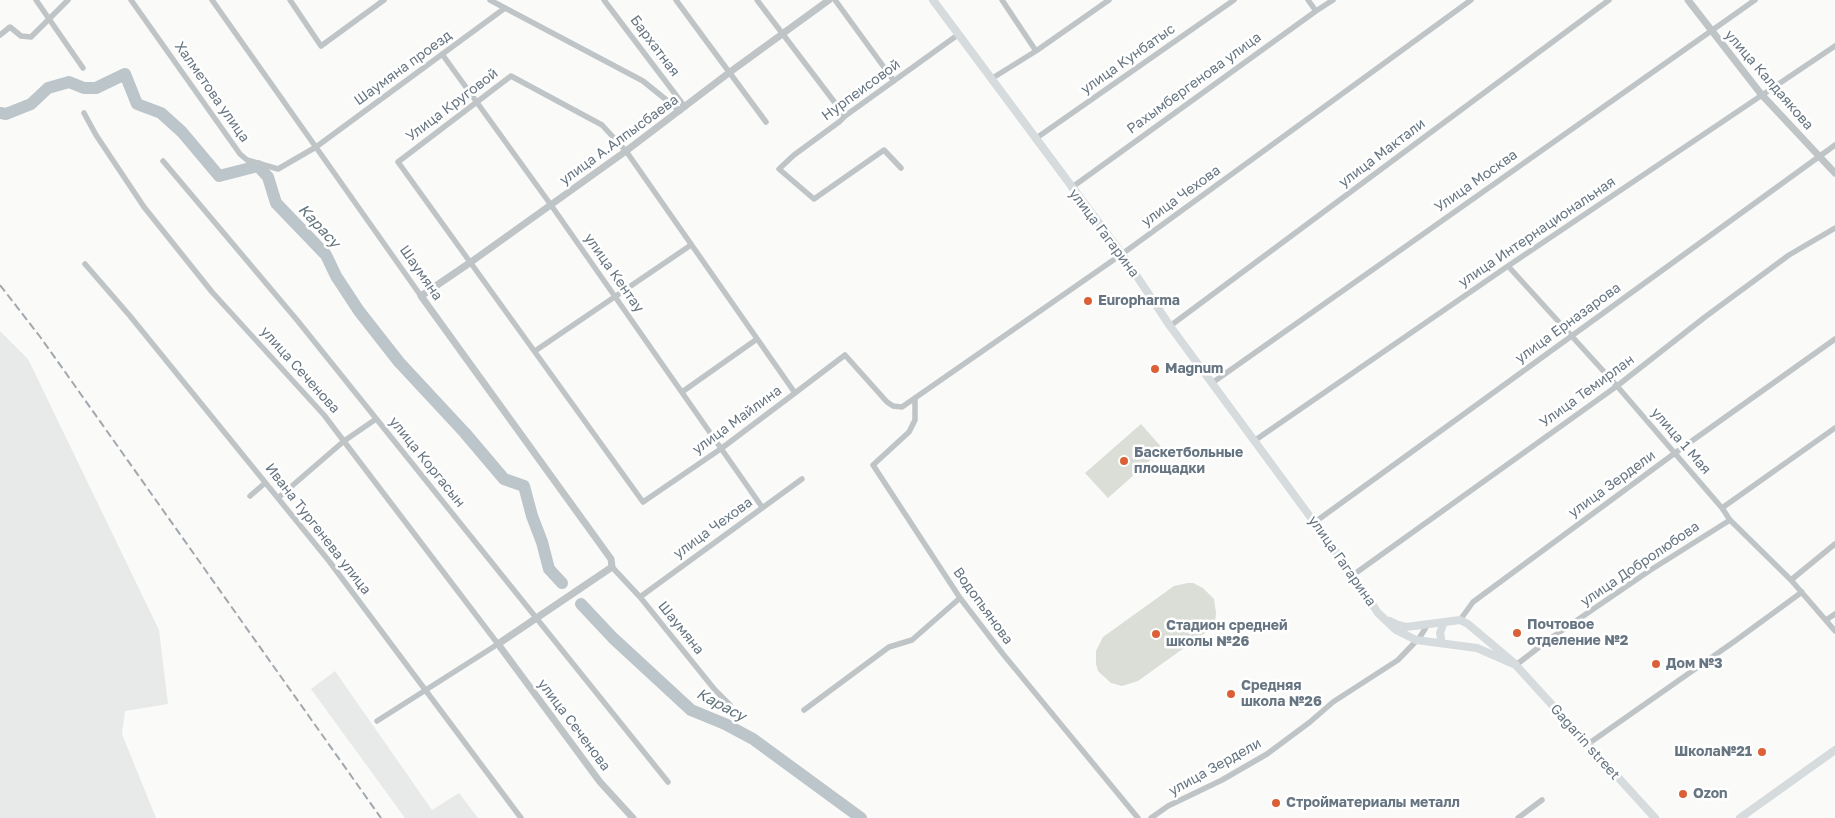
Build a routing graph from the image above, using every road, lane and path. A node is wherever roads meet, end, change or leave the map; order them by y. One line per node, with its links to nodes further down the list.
1 (36, 0): 25 (street)
2 (68, 0): 25 (street)
3 (131, 0): 45 (street, Халметова улица)
4 (212, 0): 45 (street, Шаумяна)
5 (290, 0): 6 (street)
6 (384, 0)
7 (490, 0): 23 (street)
8 (604, 0): 39 (street, Бархатная)
9 (676, 0): 34 (street)
10 (758, 0): 27 (street)
11 (829, 0): 27 (street, улица А.Алпысбаева)
12 (835, 0): 36 (street)
13 (933, 0): 28 (main road, улица Гагарина)
14 (1002, 0): 31 (street)
15 (1109, 0): 31 (street)
16 (1234, 0): 43 (street, улица Кунбатыс)
17 (1308, 0): 24 (street)
18 (1333, 0): 24 (street, Рахымбергенова улица)
19 (1471, 0): 55 (street, улица Чехова)
20 (1609, 0): 61 (street, улица Мактали)
21 (1688, 0): 26 (street, улица Калдаякова)
22 (1755, 0): 26 (street, Улица Москва)
23 (505, 8): 32 (street, Шаумяна проезд); 39 (street)
24 (1316, 11): 51 (street, Рахымбергенова улица)
25 (50, 19): 29 (street); 33 (street)
26 (1710, 30): 37 (street, улица Калдаякова); 66 (street, Улица Москва)
27 (782, 34): 34 (street, улица А.Алпысбаева); 41 (street)
28 (959, 34): 35 (main road, улица Гагарина); 36 (street, Нурпеисовой)
29 (0, 35)
30 (1835, 46): 37 (street, улица Интернациональная)
31 (1036, 51): 35 (street)
32 (442, 54): 38 (street, улица Кентау); 45 (street, Шаумяна проезд)
33 (83, 68)
34 (730, 72): 39 (street, улица А.Алпысбаева); 42 (street)
35 (991, 78): 43 (main road, улица Гагарина)
36 (894, 81): 41 (street, Нурпеисовой)
37 (1761, 94): 47 (street, улица Калдаякова); 58 (street, улица Интернациональная)
38 (477, 101): 46 (street, Улица Круговой); 52 (street, улица Кентау); 56 (street, Улица Круговой)
39 (682, 109): 46 (street, улица А.Алпысбаева)
40 (84, 113): 74 (street, улица Сеченова)
41 (844, 116): 49 (street, Нурпеисовой)
42 (766, 122)
43 (1035, 139): 51 (main road, улица Гагарина)
44 (1835, 144): 47 (street, улица Ерназарова)
45 (316, 147): 59 (street, Шаумяна)
46 (626, 151): 52 (street, улица А.Алпысбаева); 54 (street, Улица Круговой)
47 (1819, 156): 50 (street, улица Калдаякова); 62 (street, улица Ерназарова)
48 (163, 161): 72 (street, улица Коргасын)
49 (901, 168)
50 (1835, 173)
51 (1071, 188): 55 (main road, улица Гагарина)
52 (551, 205): 56 (street, улица А.Алпысбаева); 60 (street, улица Кентау)
53 (1835, 228): 67 (street, Улица Темирлан)
54 (691, 245): 60 (street); 63 (street, Улица Круговой)
55 (1122, 254): 61 (main road, улица Гагарина); 70 (street, улица Чехова)
56 (471, 262): 59 (street, улица А.Алпысбаева); 65 (street, Улица Круговой)
57 (85, 264): 79 (street, Ивана Тургенева улица)
58 (1508, 266): 62 (street, улица 1 Мая); 75 (street, улица Интернациональная)
59 (421, 296): 88 (street, Шаумяна)
60 (615, 296): 65 (street); 68 (street, улица Кентау)
61 (1170, 326): 66 (main road, улица Гагарина)
62 (1572, 336): 67 (street, улица 1 Мая); 86 (street, улица Ерназарова)
63 (757, 339): 68 (street); 69 (street, Улица Круговой)
64 (1835, 339): 77 (street, улица Зердели)
65 (535, 351): 82 (street, Улица Круговой)
66 (1212, 383): 75 (main road, улица Гагарина)
67 (1617, 386): 77 (street, улица 1 Мая); 89 (street, Улица Темирлан)
68 (682, 392): 76 (street, улица Кентау)
69 (795, 393): 71 (street, улица Майлина); 76 (street, улица Майлина)
70 (915, 399): 71 (street, улица Чехова); 93 (street, Водопьянова)
71 (902, 407)
72 (376, 419): 74 (street); 96 (street, улица Коргасын)
73 (1835, 428): 84 (street)
74 (344, 441): 81 (street); 105 (street, улица Сеченова)
75 (1254, 441): 86 (main road, улица Гагарина)
76 (722, 448): 82 (street, улица Майлина); 83 (street, улица Кентау)
77 (1675, 453): 84 (street, улица 1 Мая); 97 (street, улица Зердели)
78 (802, 479): 83 (street, улица Чехова)
79 (265, 483): 80 (street); 81 (street, Ивана Тургенева улица)
80 (250, 496)
81 (278, 498): 108 (street, Ивана Тургенева улица)
82 (643, 502)
83 (762, 507): 92 (street, улица Чехова)
84 (1722, 508): 85 (street, улица 1 Мая)
85 (1730, 520): 90 (street, улица 1 Мая); 107 (street, улица Добролюбова)
86 (1315, 522): 89 (main road, улица Гагарина)
87 (1835, 544): 90 (street)
88 (612, 563): 92 (street, Шаумяна); 96 (street)
89 (1353, 575): 94 (main road, улица Гагарина)
90 (1791, 580): 91 (street, улица 1 Мая)
91 (1802, 592): 98 (street, улица 1 Мая); 112 (street)
92 (640, 597): 109 (street, Шаумяна)
93 (960, 598): 110 (street); 118 (street, Водопьянова)
94 (1378, 613): 100 (main road, улица Гагарина); 103 (main road, улица Гагарина)
95 (1835, 614): 98 (street)
96 (536, 619): 105 (street); 114 (street, улица Коргасын)
97 (1460, 620): 99 (main road, улица Гагарина); 102 (main road)
98 (1826, 620): 101 (street, улица 1 Мая)
99 (1444, 622): 100 (main road, улица Гагарина); 104 (main road)
100 (1428, 624): 103 (street, улица Зердели)
101 (1835, 630)
102 (1483, 637): 106 (main road); 107 (main road)
103 (1416, 640): 104 (main road, улица Гагарина); 119 (street, улица Зердели)
104 (1442, 643): 106 (main road, улица Гагарина)
105 (498, 644): 108 (street); 117 (street, улица Сеченова)
106 (1477, 648): 107 (main road, улица Гагарина)
107 (1516, 665): 112 (main road, Gagarin street)
108 (427, 690): 111 (street); 116 (street, Ивана Тургенева улица)
109 (730, 705)
110 (804, 710)
111 (377, 721)
112 (1588, 744): 121 (main road, Gagarin street)
113 (1835, 750): 122 (main road)
114 (668, 782)
115 (1542, 800): 120 (street)
116 (521, 818)
117 (633, 818)
118 (1138, 818)
119 (1151, 818)
120 (1518, 818)
121 (1655, 818)
122 (1740, 818)

